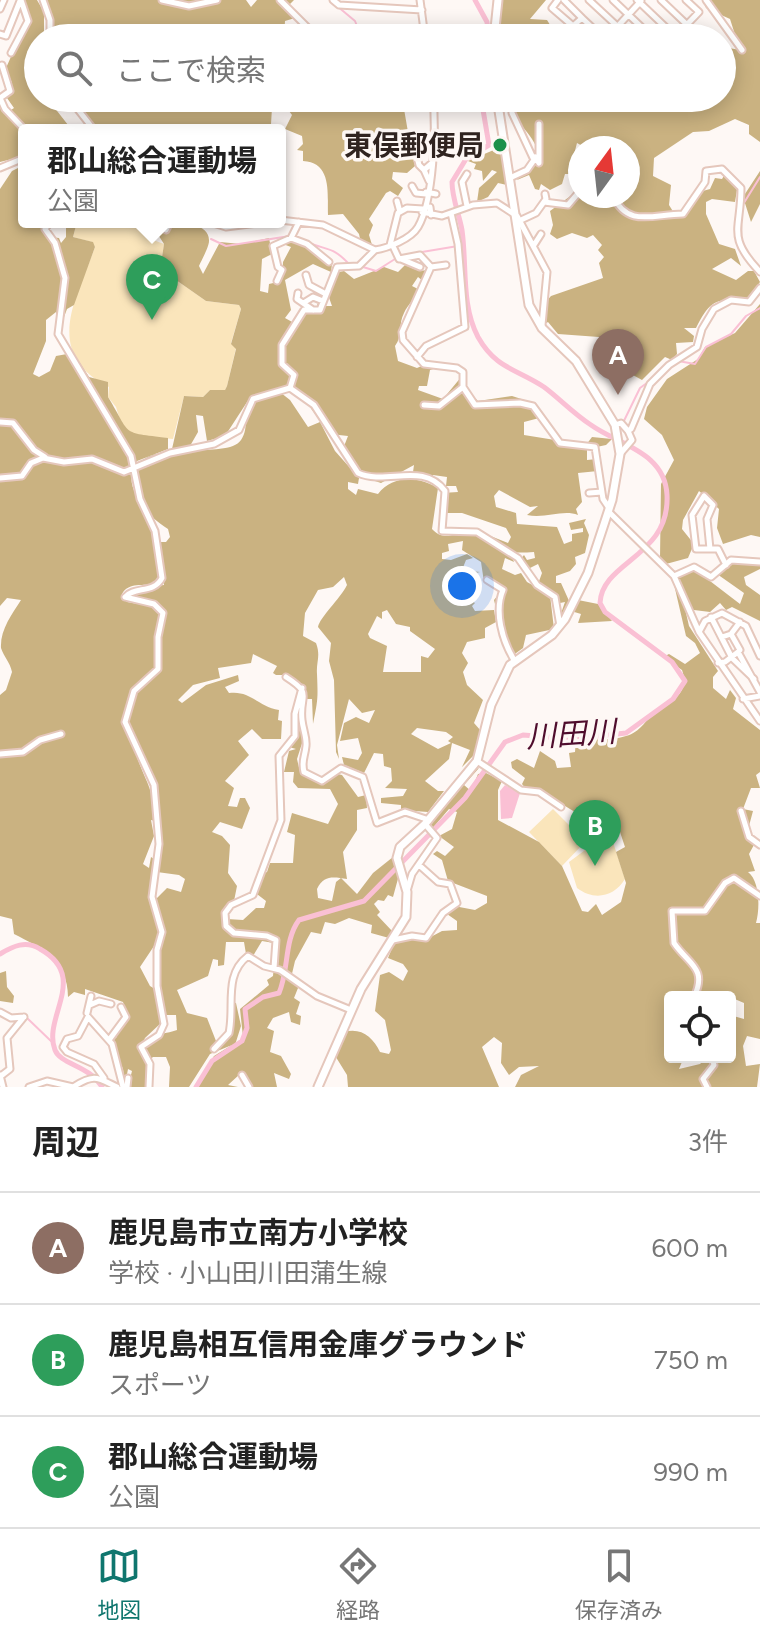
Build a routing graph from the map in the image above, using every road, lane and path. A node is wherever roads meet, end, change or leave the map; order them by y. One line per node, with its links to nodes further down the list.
1 (4, 0): 17 (street)
2 (21, 0): 21 (street); 36 (street)
3 (43, 0): 22 (street)
4 (162, 0): 5 (street)
5 (217, 0)
6 (333, 0): 18 (street)
7 (420, 0): 18 (street)
8 (498, 0): 25 (main road)
9 (589, 0): 29 (street)
10 (613, 0): 19 (street)
11 (661, 0): 33 (street)
12 (687, 0): 33 (street)
13 (706, 0): 34 (street)
14 (566, 1): 20 (street); 26 (street)
15 (640, 1): 19 (street); 32 (street)
16 (283, 2): 23 (street)
17 (0, 9)
18 (422, 10): 24 (street)
19 (628, 14): 30 (street); 31 (street)
20 (582, 18): 27 (street); 28 (street)
21 (26, 24)
22 (50, 24)
23 (304, 24)
24 (424, 24)
25 (495, 24)
26 (569, 24)
27 (574, 24)
28 (588, 24)
29 (614, 24)
30 (620, 24)
31 (638, 24)
32 (662, 24)
33 (687, 24)
34 (723, 24)
35 (24, 29): 37 (street)
36 (3, 35): 37 (street)
37 (18, 40): 39 (street)
38 (736, 42): 40 (street)
39 (11, 50)
40 (742, 50)
41 (1, 69): 42 (street)
42 (0, 98): 46 (street)
43 (433, 112): 50 (street)
44 (500, 112): 53 (main road)
45 (512, 112): 49 (street)
46 (19, 124)
47 (539, 124): 49 (street)
48 (417, 157): 51 (street)
49 (534, 157): 53 (street)
50 (433, 162): 51 (street); 54 (street)
51 (425, 165): 54 (street)
52 (467, 174): 63 (street)
53 (512, 177): 68 (main road)
54 (429, 181): 56 (street)
55 (412, 186): 56 (street)
56 (426, 193): 57 (street); 65 (street)
57 (436, 194)
58 (545, 194): 60 (street)
59 (397, 201): 66 (street)
60 (544, 202): 61 (street); 68 (street)
61 (568, 205)
62 (447, 207): 67 (street)
63 (464, 208): 67 (street); 68 (street)
64 (619, 208): 82 (street)
65 (425, 209): 66 (street); 67 (street); 74 (street)
66 (400, 212): 74 (street)
67 (450, 213): 92 (street)
68 (518, 217): 75 (street); 91 (main road)
69 (286, 220): 70 (street)
70 (299, 221): 73 (street); 76 (street)
71 (46, 228): 100 (street)
72 (541, 234): 75 (street)
73 (291, 238): 77 (street); 84 (street)
74 (391, 245): 76 (street); 78 (street)
75 (534, 246): 91 (street)
76 (375, 250): 87 (street)
77 (329, 262)
78 (402, 263): 80 (street); 81 (street)
79 (446, 265): 81 (street)
80 (420, 267)
81 (431, 267): 92 (street)
82 (760, 272)
83 (306, 275): 87 (street)
84 (277, 281)
85 (760, 288): 97 (street)
86 (298, 293): 90 (street)
87 (324, 293): 88 (street)
88 (323, 301): 89 (street); 90 (street)
89 (305, 302)
90 (313, 311): 94 (street)
91 (542, 328): 97 (main road)
92 (417, 357): 93 (street)
93 (463, 387): 95 (street); 103 (street)
94 (290, 388): 100 (street); 112 (street)
95 (424, 405)
96 (0, 422): 99 (street)
97 (621, 427): 98 (main road); 98 (street)
98 (622, 449): 104 (main road)
99 (50, 459): 100 (street); 101 (street)
100 (135, 468): 158 (street)
101 (0, 478)
102 (591, 491): 103 (street)
103 (602, 492): 104 (street)
104 (608, 509): 108 (street); 112 (main road)
105 (710, 549): 105 (street); 107 (street)
106 (760, 562): 107 (street)
107 (726, 565): 108 (street)
108 (674, 576): 113 (street)
109 (487, 580): 119 (street)
110 (711, 617): 111 (street); 113 (street); 115 (street)
111 (740, 622): 114 (street); 117 (street)
112 (560, 627): 119 (main road)
113 (699, 632): 120 (street)
114 (731, 634): 115 (street); 116 (street)
115 (722, 637): 118 (street)
116 (738, 652): 118 (street); 122 (street)
117 (760, 656)
118 (732, 658): 120 (street); 122 (street)
119 (514, 660): 129 (main road)
120 (718, 663): 125 (street)
121 (286, 677): 123 (street)
122 (754, 679): 124 (street)
123 (302, 688): 132 (street); 138 (street)
124 (760, 694): 125 (street)
125 (743, 699): 126 (street)
126 (760, 721)
127 (61, 734): 128 (street)
128 (0, 754)
129 (478, 762): 130 (street); 132 (main road)
130 (561, 807)
131 (741, 811): 133 (street)
132 (427, 825): 134 (street); 135 (main road)
133 (760, 844)
134 (419, 865): 135 (street); 137 (street)
135 (407, 892): 137 (main road)
136 (760, 896): 139 (street)
137 (393, 940): 144 (main road)
138 (277, 969): 144 (street); 148 (street)
139 (695, 991)
140 (91, 996): 142 (street)
141 (111, 1004): 142 (street)
142 (90, 1005): 146 (street)
143 (121, 1007): 147 (street)
144 (351, 1010): 160 (main road)
145 (0, 1012): 150 (street)
146 (86, 1013): 147 (street); 152 (street)
147 (109, 1040): 157 (street)
148 (214, 1049)
149 (714, 1063): 161 (street)
150 (0, 1075): 154 (street)
151 (242, 1075): 159 (street)
152 (103, 1078): 155 (street); 156 (street)
153 (128, 1078): 157 (street)
154 (3, 1087)
155 (29, 1087)
156 (117, 1087)
157 (125, 1087)
158 (149, 1087)
159 (249, 1087)
160 (318, 1087)
161 (707, 1087)

